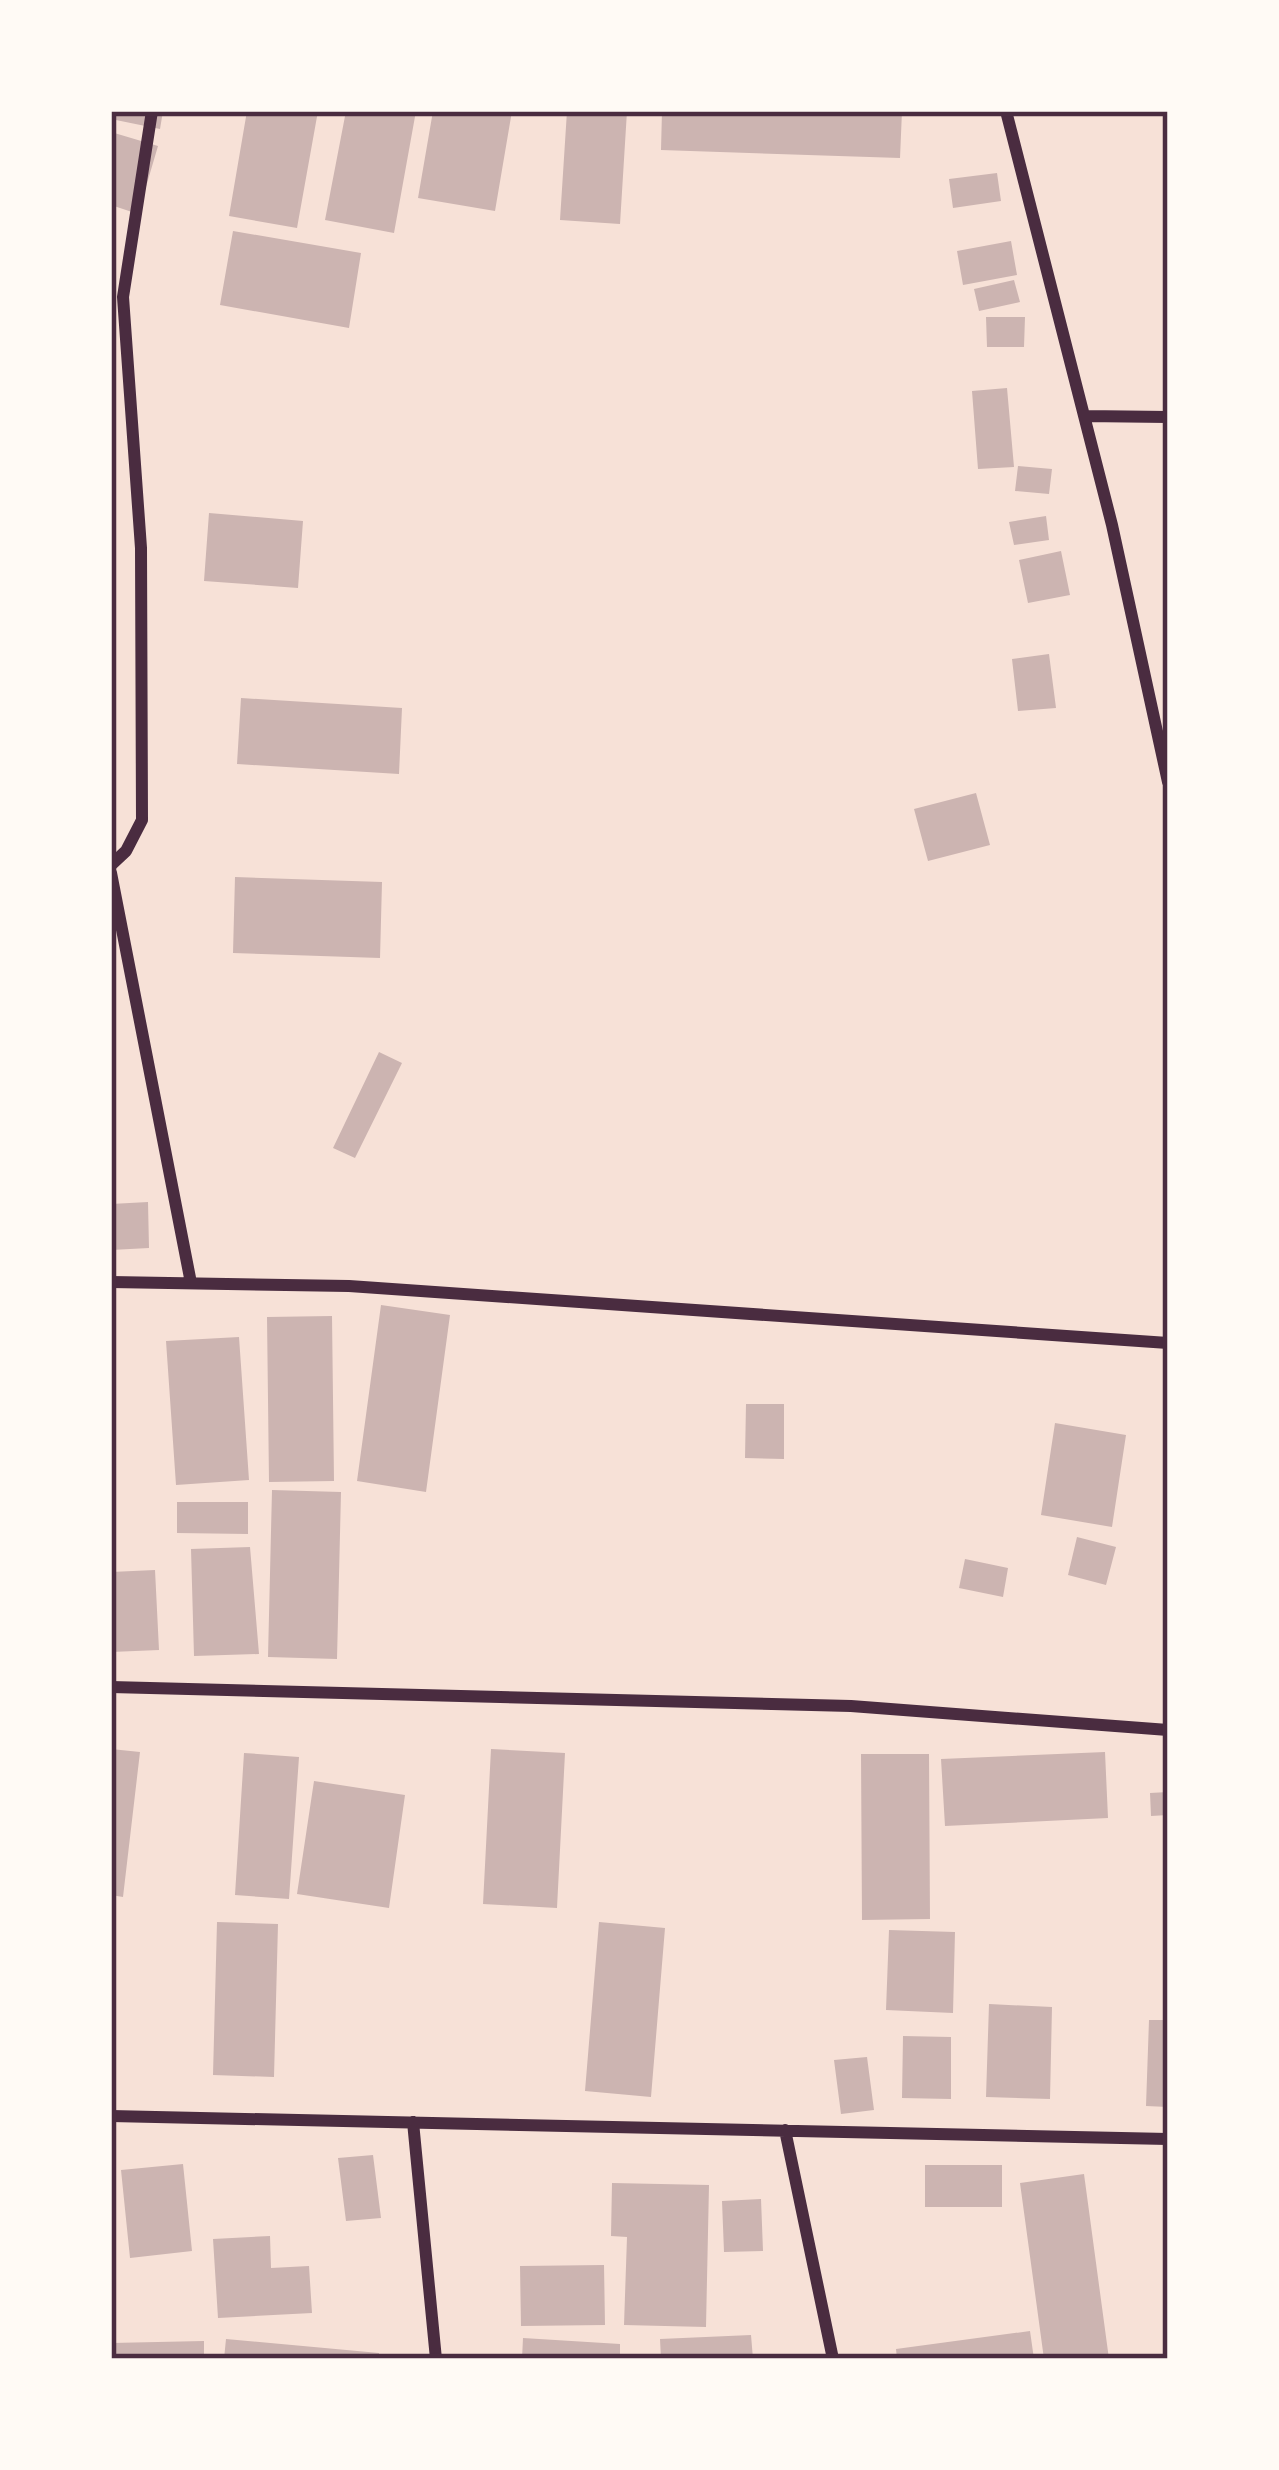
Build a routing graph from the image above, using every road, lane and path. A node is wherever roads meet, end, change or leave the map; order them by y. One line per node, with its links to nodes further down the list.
1 (152, 111): 6 (street)
2 (1006, 111): 3 (street)
3 (1084, 416): 4 (street); 5 (street)
4 (1168, 417)
5 (1168, 782)
6 (111, 869): 8 (street)
7 (111, 1282): 8 (street)
8 (190, 1283): 9 (street)
9 (1168, 1343)
10 (111, 1687): 11 (street)
11 (1168, 1730)
12 (111, 2116): 13 (street)
13 (413, 2122): 14 (street); 16 (street)
14 (785, 2130): 15 (street); 17 (street)
15 (1168, 2139)
16 (436, 2359)
17 (832, 2359)

